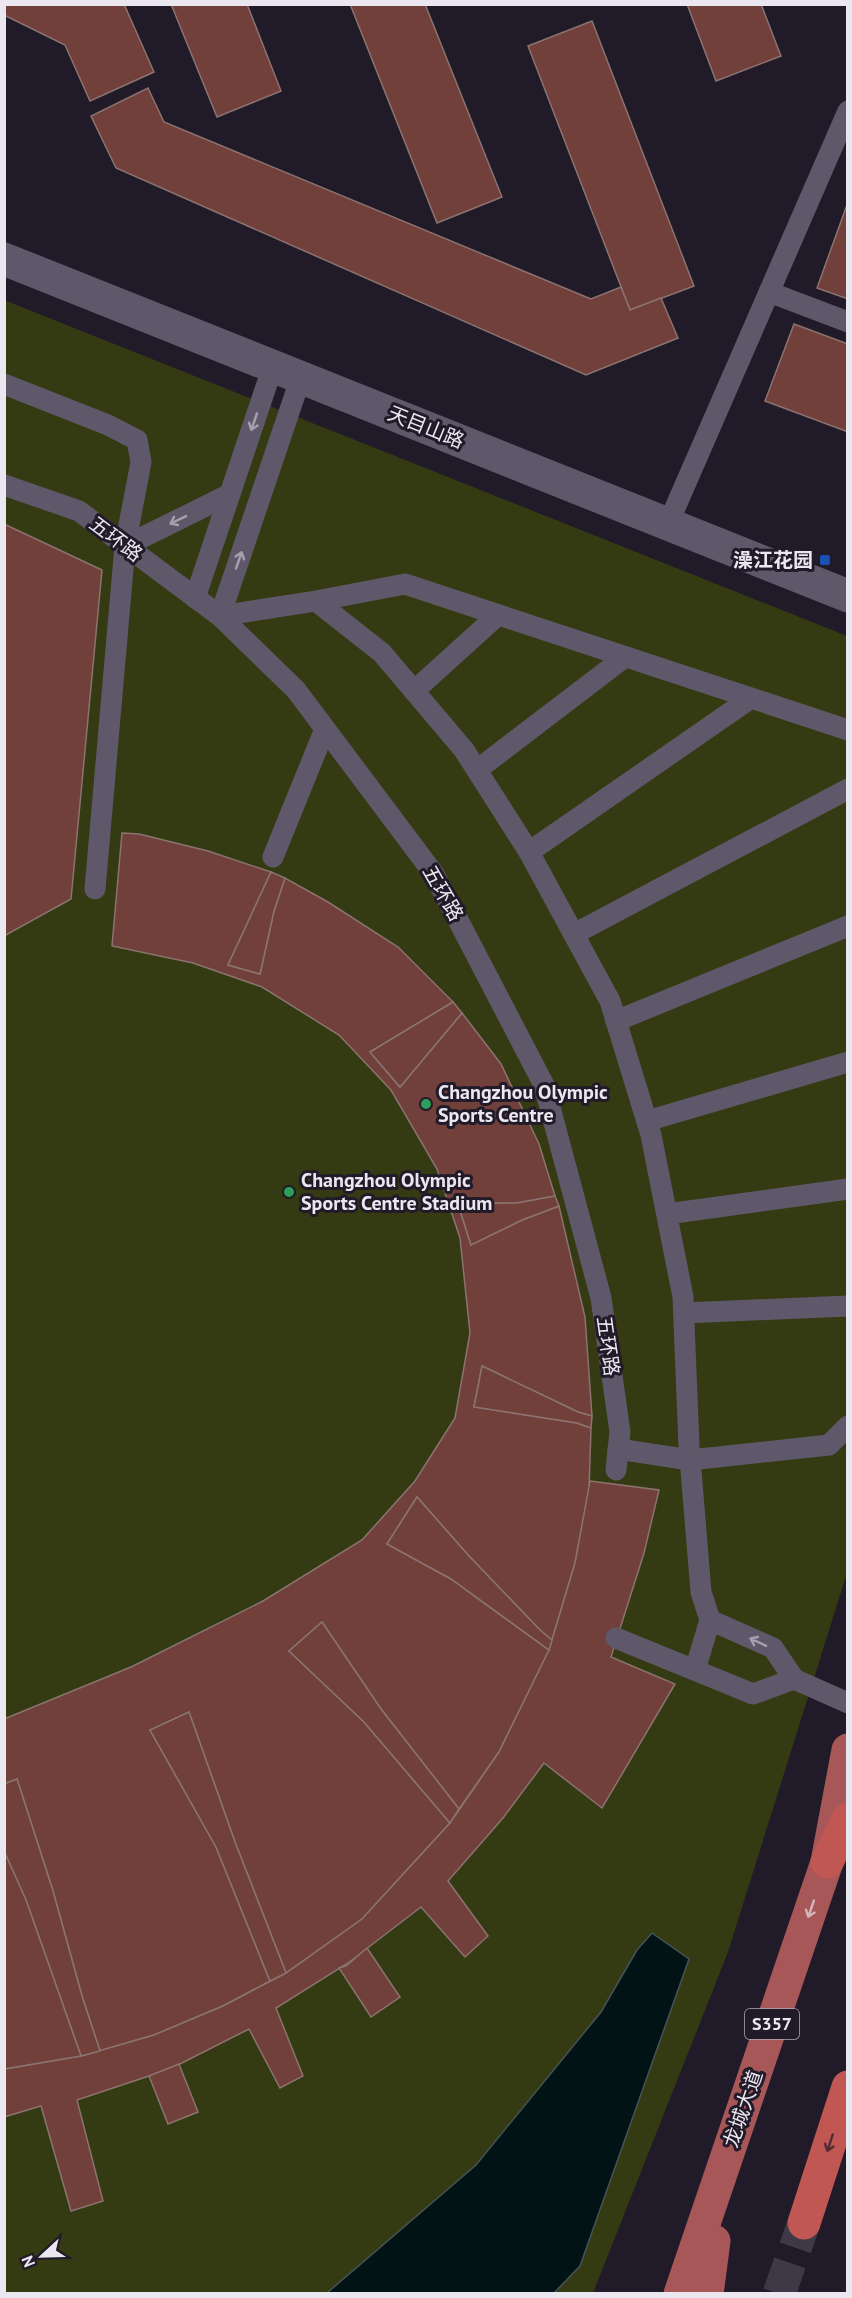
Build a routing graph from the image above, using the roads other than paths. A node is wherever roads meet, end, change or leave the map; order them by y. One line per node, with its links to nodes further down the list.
1 (848, 111): 3 (lane)
2 (4, 259): 5 (street, 天目山路)
3 (769, 292): 4 (lane); 9 (lane)
4 (848, 322)
5 (287, 372): 8 (lane, one-way to 8); 9 (street, 天目山路); 15 (lane, one-way to 5)
6 (4, 384): 10 (lane)
7 (4, 485): 10 (lane, 五环路)
8 (230, 494): 10 (lane, one-way to 10); 12 (lane)
9 (668, 524): 11 (street, 天目山路)
10 (125, 546): 12 (lane, 五环路); 25 (lane)
11 (848, 596)
12 (195, 598): 15 (lane, 五环路)
13 (316, 601): 14 (lane); 15 (lane); 17 (lane)
14 (498, 615): 16 (lane); 17 (lane)
15 (220, 616): 19 (lane, 五环路)
16 (625, 657): 18 (lane); 21 (lane)
17 (414, 691): 21 (lane)
18 (751, 698): 20 (lane); 23 (lane)
19 (325, 729): 24 (lane); 36 (lane, 五环路)
20 (848, 730)
21 (477, 770): 23 (lane)
22 (848, 789): 27 (lane)
23 (529, 852): 27 (lane)
24 (273, 857)
25 (95, 889)
26 (848, 926): 28 (lane)
27 (574, 934): 28 (lane)
28 (616, 1020): 30 (lane)
29 (848, 1062): 30 (lane)
30 (646, 1121): 32 (lane)
31 (848, 1189): 32 (lane)
32 (667, 1214): 34 (lane)
33 (848, 1306): 34 (lane)
34 (684, 1313): 36 (lane)
35 (848, 1426): 36 (lane)
36 (690, 1460): 37 (lane)
37 (710, 1620): 39 (lane); 40 (lane, one-way to 37)
38 (616, 1638): 39 (lane)
39 (695, 1670): 40 (lane)
40 (794, 1679): 41 (lane)
41 (848, 1703)
42 (848, 1750): 44 (main road, 龙城大道 / S357)
43 (848, 1819): 44 (highway)
44 (827, 1862): 46 (main road, 龙城大道 / S357, one-way to 46)
45 (848, 2087): 47 (highway, one-way to 47)
46 (727, 2156): 48 (main road, 龙城大道 / S357); 49 (main road)
47 (804, 2223)
48 (680, 2294)
49 (706, 2294)

